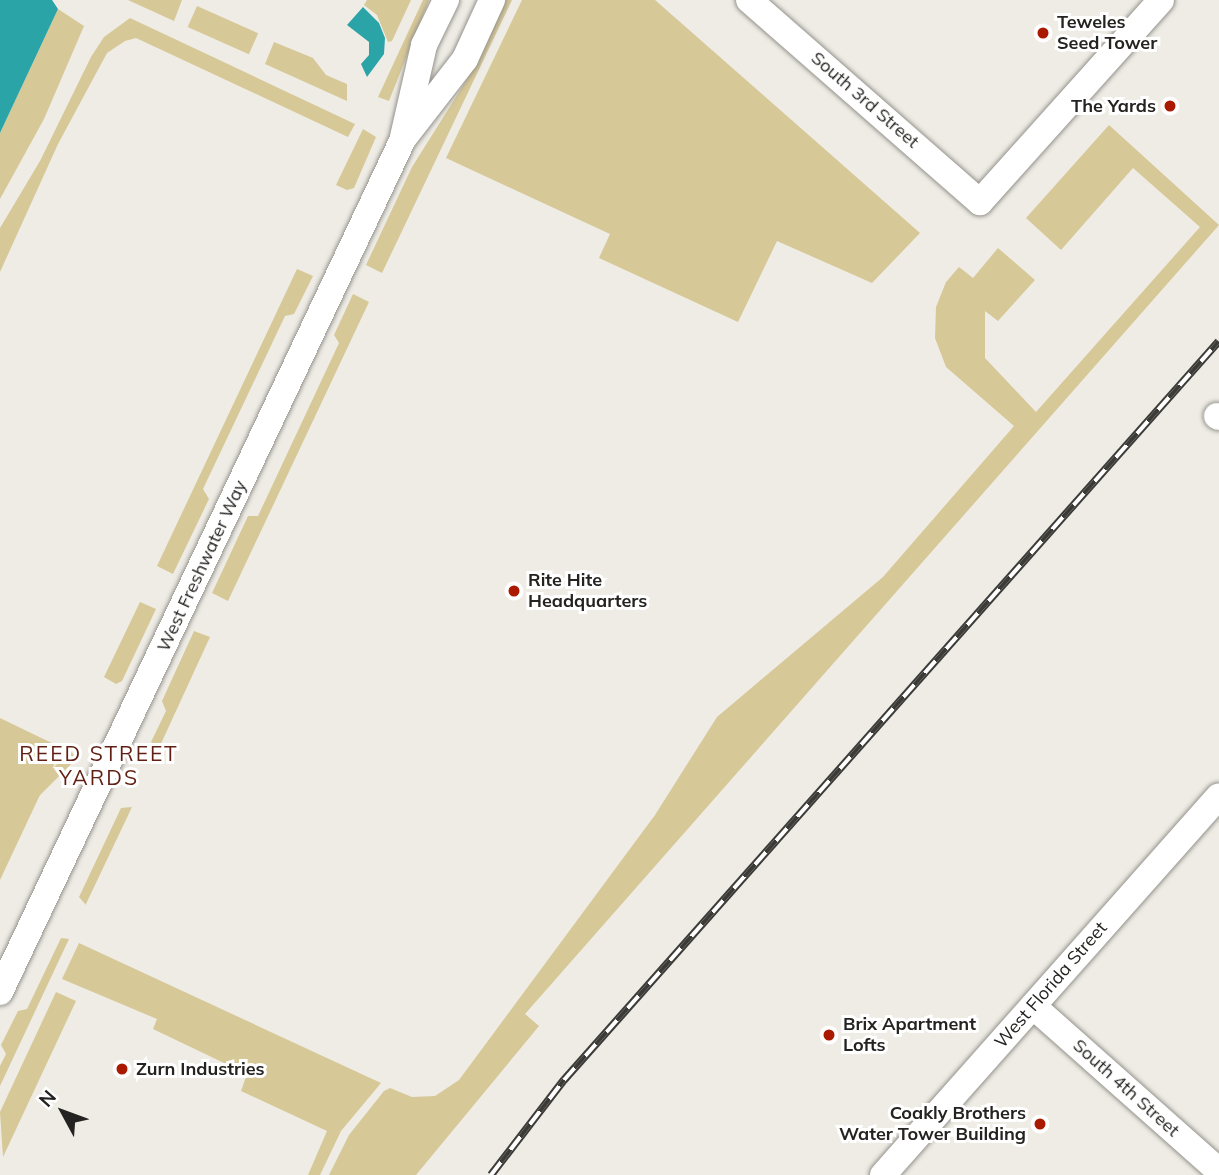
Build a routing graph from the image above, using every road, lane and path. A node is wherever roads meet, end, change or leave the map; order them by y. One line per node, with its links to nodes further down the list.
1 (446, 0): 5 (street, West Freshwater Way)
2 (492, 0): 5 (street, West Freshwater Way)
3 (749, 0): 4 (street, South 3rd Street)
4 (1161, 0)
5 (403, 139): 7 (street, West Freshwater Way)
6 (1219, 796): 8 (street, West Florida Street)
7 (0, 992)
8 (1033, 1006): 9 (street, South 4th Street); 10 (street, West Florida Street)
9 (1219, 1171)
10 (883, 1175)

